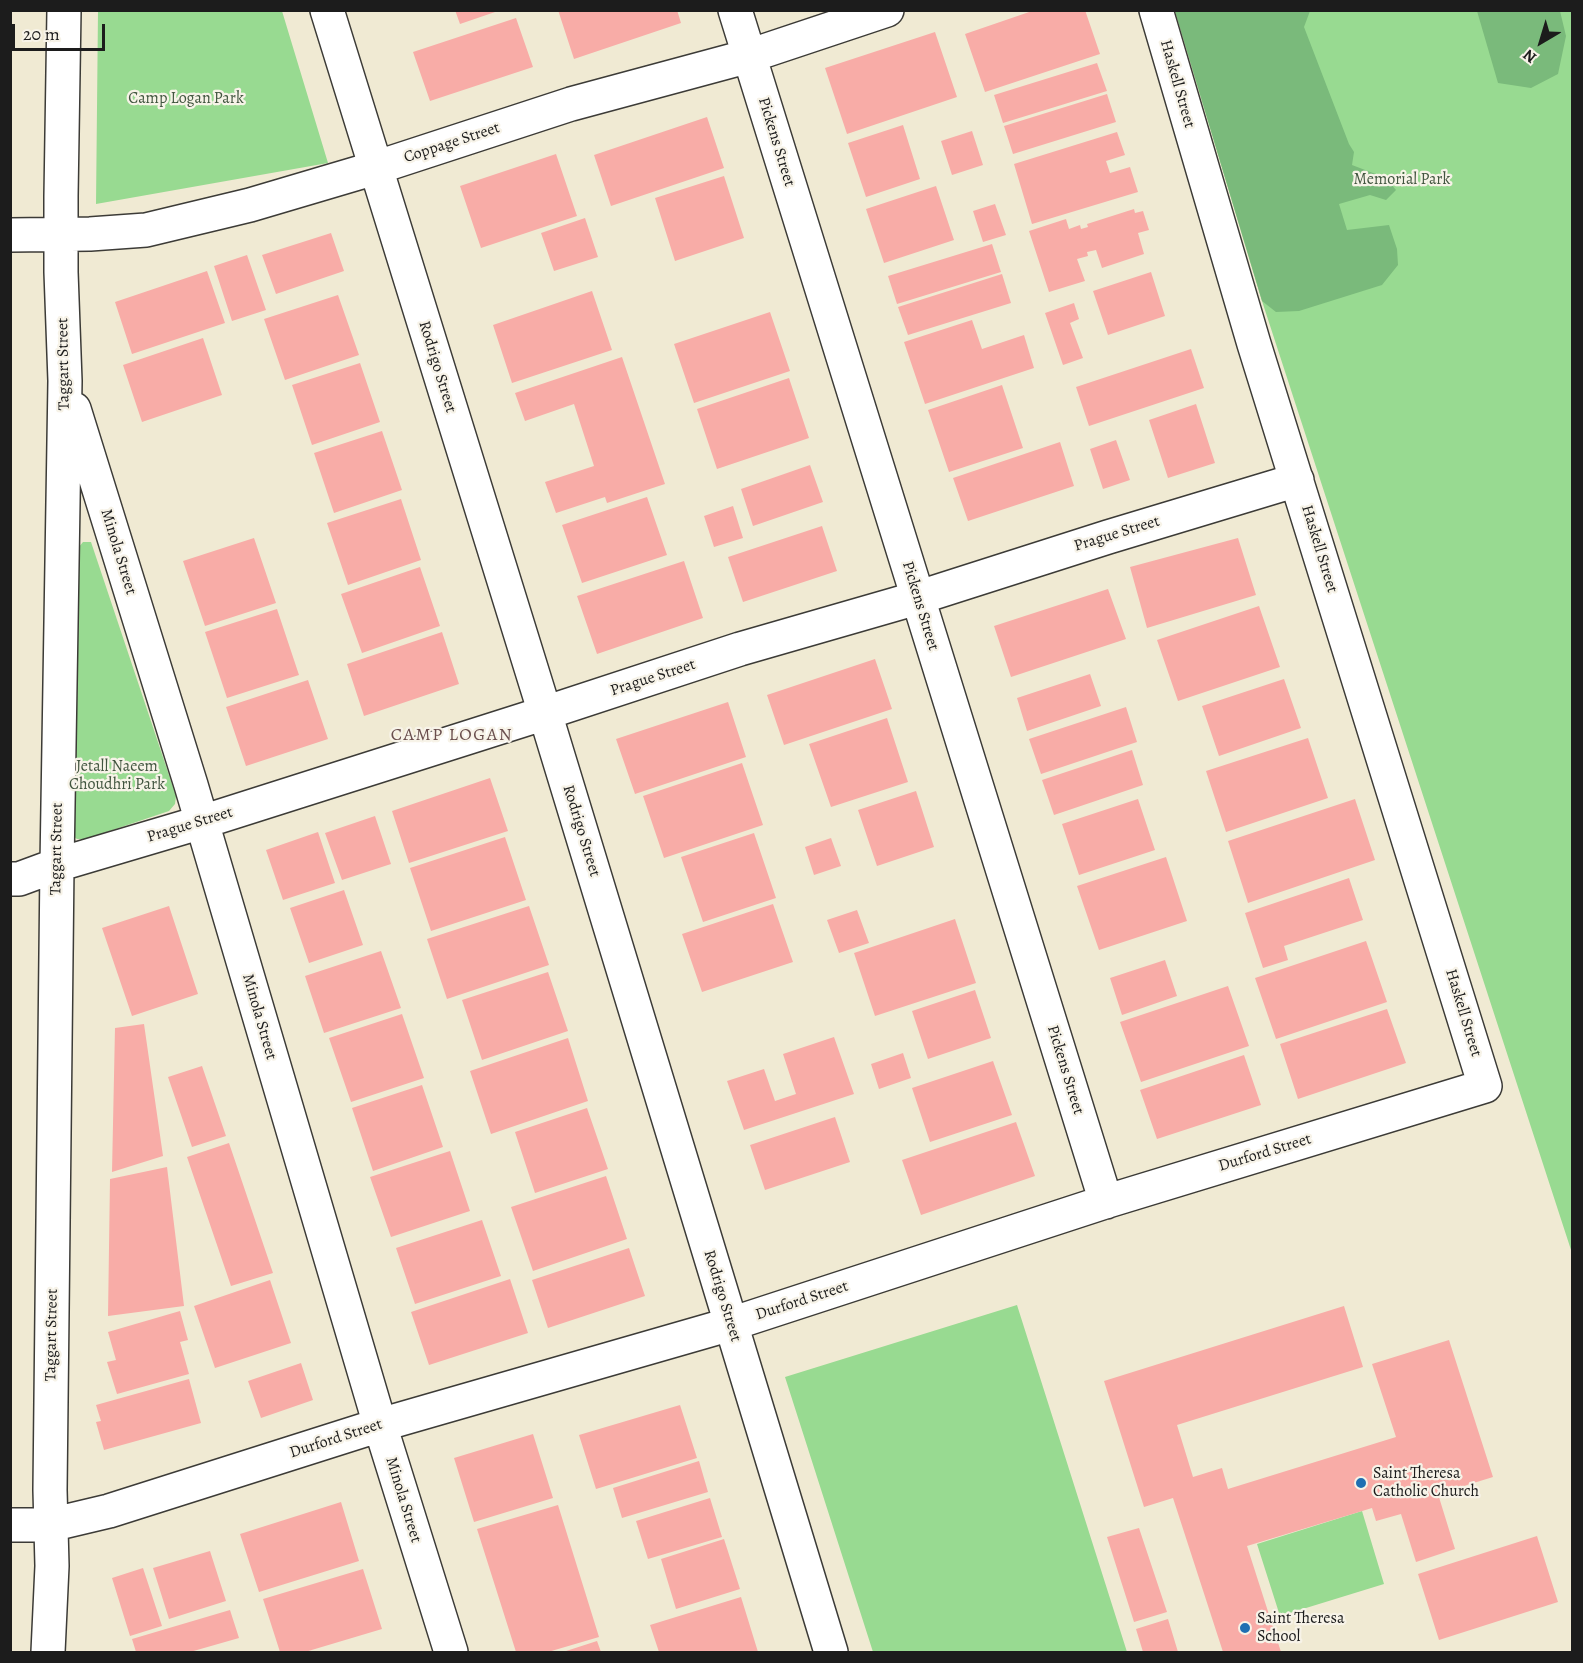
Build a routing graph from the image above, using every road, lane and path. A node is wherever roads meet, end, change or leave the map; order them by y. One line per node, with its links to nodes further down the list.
1 (64, 10): 8 (street, Taggart Street)
2 (327, 10): 7 (street, Rodrigo Street)
3 (735, 10): 6 (street, Pickens Street)
4 (887, 10): 6 (street, Coppage Street)
5 (1156, 10): 11 (street, Haskell Street)
6 (749, 56): 7 (street, Coppage Street); 12 (street, Pickens Street)
7 (375, 168): 8 (street, Coppage Street); 13 (street, Rodrigo Street)
8 (61, 234): 9 (street, Coppage Street); 10 (street, Taggart Street)
9 (10, 235)
10 (65, 381): 14 (street, Minola Street); 15 (street, Taggart Street)
11 (1297, 480): 12 (street, Prague Street); 17 (street, Haskell Street)
12 (917, 598): 13 (street, Prague Street); 18 (street, Pickens Street)
13 (545, 714): 14 (street, Prague Street); 19 (street, Rodrigo Street)
14 (202, 822): 15 (street, Prague Street); 20 (street, Minola Street)
15 (57, 865): 16 (street, Prague Street); 22 (street, Taggart Street)
16 (10, 879)
17 (1485, 1086): 18 (street, Durford Street)
18 (1106, 1202): 19 (street, Durford Street)
19 (731, 1324): 20 (street, Durford Street); 25 (street, Rodrigo Street)
20 (380, 1425): 22 (street, Durford Street); 24 (street, Minola Street)
21 (10, 1525): 22 (street, Durford Street)
22 (50, 1525): 23 (street, Taggart Street)
23 (48, 1653)
24 (451, 1653)
25 (831, 1653)

